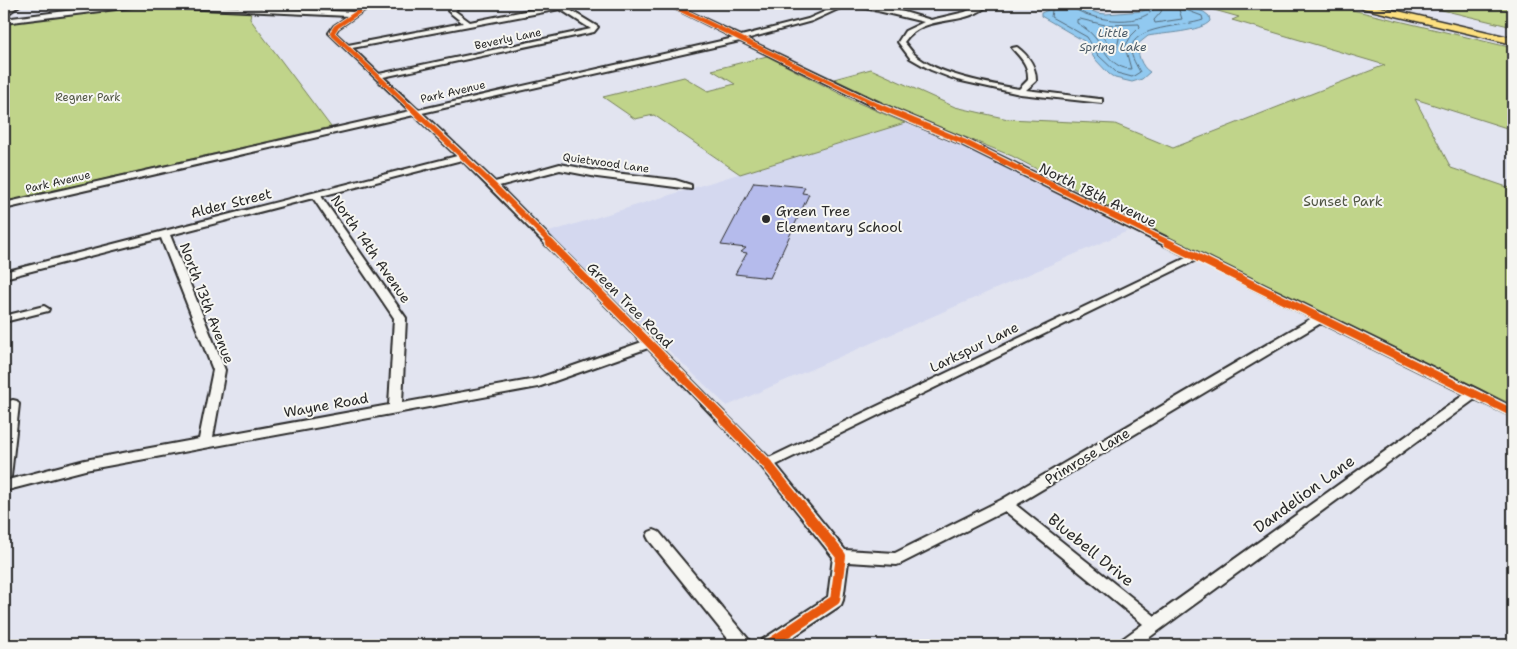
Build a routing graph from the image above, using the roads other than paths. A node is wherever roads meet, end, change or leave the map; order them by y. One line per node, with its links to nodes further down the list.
1 (18, 4): 14 (street)
2 (283, 4): 12 (street)
3 (370, 4): 13 (street, Green Tree Road)
4 (458, 4): 17 (street)
5 (670, 4): 19 (street, North 18th Avenue)
6 (846, 4): 19 (street, Park Avenue)
7 (852, 4): 16 (street)
8 (986, 4): 16 (street)
9 (1357, 4): 20 (highway)
10 (1384, 4): 18 (highway)
11 (558, 5): 17 (street); 23 (street, Beverly Lane)
12 (272, 10): 13 (street); 15 (street)
13 (355, 14): 21 (street, Green Tree Road)
14 (4, 15)
15 (4, 21)
16 (932, 22): 24 (street)
17 (468, 24): 21 (street)
18 (1513, 34)
19 (739, 38): 26 (street, Park Avenue); 33 (street, North 18th Avenue)
20 (1513, 41)
21 (348, 47): 23 (street, Green Tree Road)
22 (1015, 48): 24 (street)
23 (378, 76): 26 (street, Green Tree Road)
24 (1020, 92): 25 (street)
25 (1099, 101)
26 (416, 112): 27 (street, Green Tree Road); 31 (street, Park Avenue)
27 (464, 158): 28 (street, Green Tree Road); 30 (street, Alder Street)
28 (493, 185): 29 (street, Quietwood Lane); 38 (street, Green Tree Road)
29 (688, 187)
30 (316, 196): 32 (street, Alder Street); 41 (street, North 14th Avenue)
31 (4, 206)
32 (165, 234): 34 (street, Alder Street); 43 (street, North 13th Avenue)
33 (1195, 257): 36 (street, North 18th Avenue); 44 (street, Larkspur Lane)
34 (4, 274)
35 (44, 309): 37 (street)
36 (1322, 318): 39 (street, North 18th Avenue); 47 (street, Primrose Lane)
37 (4, 319)
38 (650, 343): 41 (street, Wayne Road); 44 (street, Green Tree Road)
39 (1475, 393): 42 (street, North 18th Avenue); 50 (street, Dandelion Lane)
40 (13, 404): 45 (street)
41 (395, 408): 43 (street, Wayne Road)
42 (1513, 413)
43 (205, 442): 46 (street, Wayne Road)
44 (767, 464): 49 (street, Green Tree Road)
45 (4, 476)
46 (4, 486)
47 (1006, 504): 49 (street, Primrose Lane); 50 (street, Bluebell Drive)
48 (654, 536): 51 (street)
49 (841, 556): 52 (street)
50 (1154, 624): 53 (street, Dandelion Lane)
51 (743, 645)
52 (768, 645)
53 (1127, 645)

